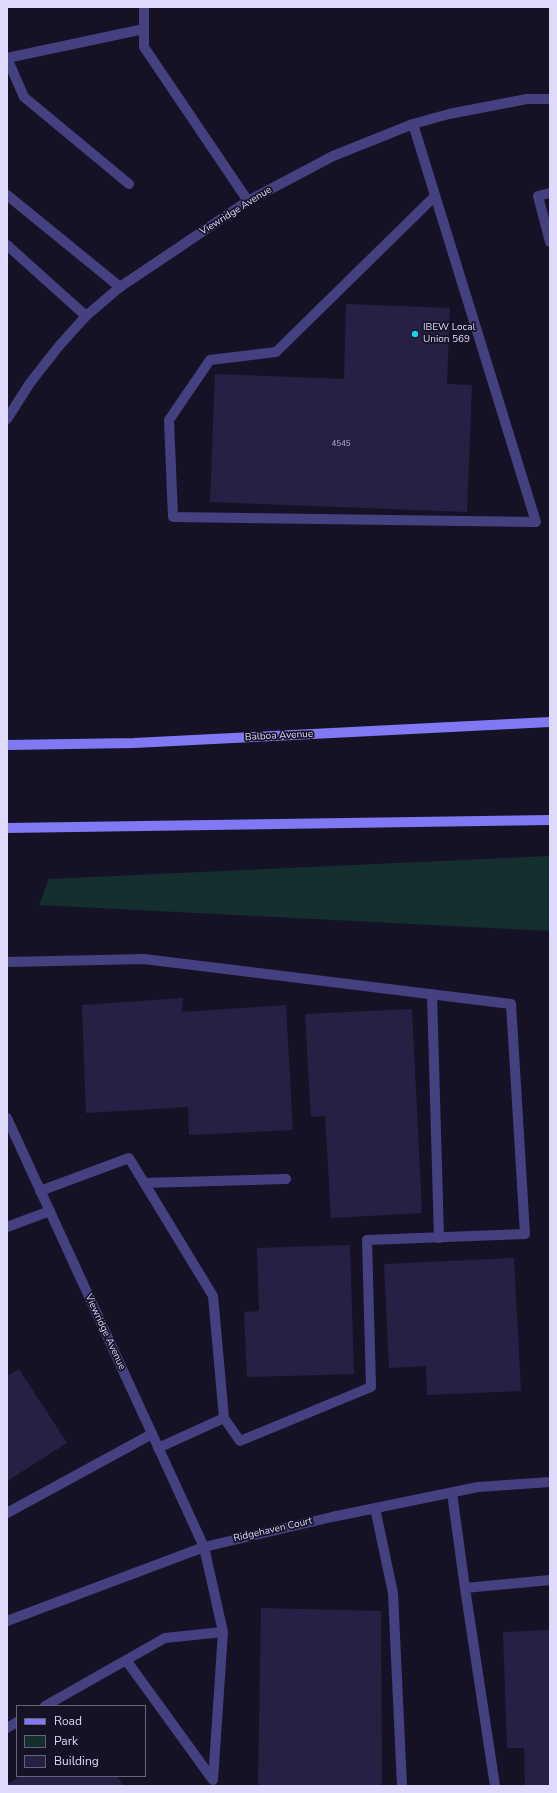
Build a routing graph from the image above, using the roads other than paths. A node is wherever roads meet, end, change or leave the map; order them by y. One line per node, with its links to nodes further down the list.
1 (144, 7): 2 (street)
2 (144, 29): 3 (street); 10 (street)
3 (7, 58): 6 (street)
4 (550, 99): 5 (street, Viewridge Avenue)
5 (412, 124): 9 (street); 10 (street, Viewridge Avenue)
6 (129, 184)
7 (550, 193): 11 (street)
8 (7, 194): 13 (street)
9 (434, 197): 9 (street)
10 (248, 201): 13 (street, Viewridge Avenue)
11 (550, 242)
12 (7, 245): 14 (street)
13 (120, 287): 14 (street, Viewridge Avenue)
14 (86, 316): 15 (street, Viewridge Avenue)
15 (7, 419)
16 (550, 722): 17 (main road, Balboa Avenue)
17 (7, 745)
18 (550, 820): 19 (main road)
19 (7, 828)
20 (7, 962): 21 (street)
21 (432, 994): 28 (street); 28 (street)
22 (7, 1118): 25 (street, Viewridge Avenue)
23 (286, 1179): 24 (street)
24 (145, 1183): 25 (street); 29 (street)
25 (40, 1191): 26 (street, Viewridge Avenue)
26 (50, 1211): 27 (street); 30 (street, Viewridge Avenue)
27 (7, 1227)
28 (439, 1238): 29 (street)
29 (224, 1418): 31 (street)
30 (152, 1434): 31 (street, Viewridge Avenue); 35 (street)
31 (158, 1448): 36 (street, Viewridge Avenue)
32 (550, 1482): 33 (street, Ridgehaven Court)
33 (452, 1493): 34 (street, Ridgehaven Court); 38 (street)
34 (375, 1508): 36 (street, Ridgehaven Court); 45 (street)
35 (7, 1513)
36 (204, 1547): 39 (street, Ridgehaven Court); 40 (street, Viewridge Avenue)
37 (550, 1580): 38 (street)
38 (465, 1588): 46 (street)
39 (7, 1621)
40 (223, 1632): 41 (street); 41 (street, Viewridge Avenue)
41 (126, 1660): 42 (street)
42 (47, 1705)
43 (16, 1723): 44 (street)
44 (7, 1728)
45 (402, 1786)
46 (495, 1786)

